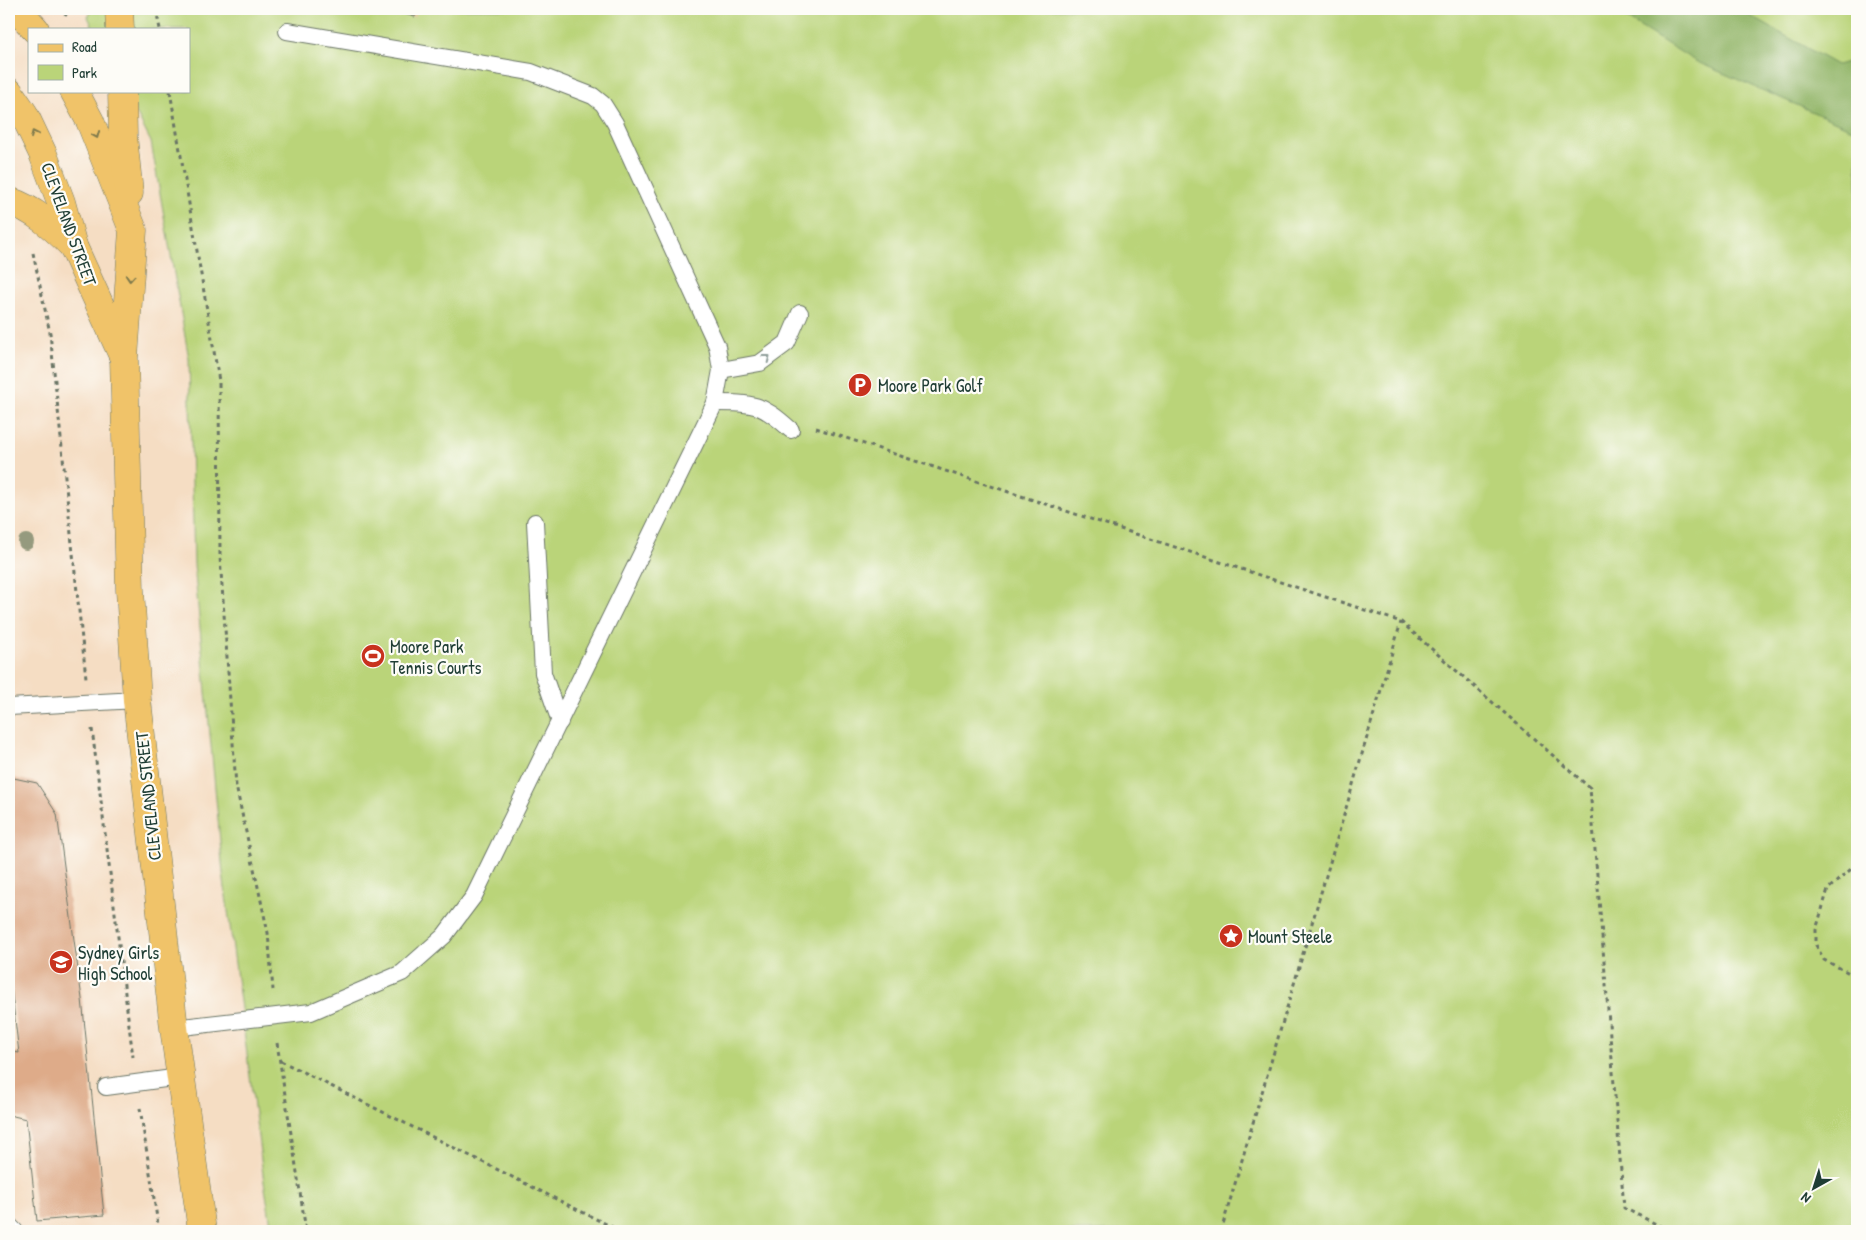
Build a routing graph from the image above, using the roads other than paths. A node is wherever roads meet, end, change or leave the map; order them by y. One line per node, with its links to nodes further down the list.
1 (17, 9): 3 (main road)
2 (119, 9): 4 (main road)
3 (34, 28)
4 (120, 28)
5 (288, 31): 14 (lane)
6 (9, 92): 11 (main road, CLEVELAND STREET, one-way to 6)
7 (75, 92): 10 (main road, CLEVELAND STREET, one-way to 10)
8 (122, 92): 10 (main road)
9 (9, 201): 11 (main road)
10 (133, 230): 13 (main road, CLEVELAND STREET, one-way to 13)
11 (73, 246): 13 (main road, CLEVELAND STREET)
12 (800, 313): 14 (lane, one-way to 12)
13 (124, 358): 18 (main road, CLEVELAND STREET)
14 (721, 370): 15 (lane)
15 (715, 403): 16 (lane); 20 (lane)
16 (791, 430)
17 (535, 522): 20 (lane)
18 (137, 700): 19 (lane); 21 (main road, CLEVELAND STREET)
19 (9, 706)
20 (560, 722): 21 (lane)
21 (174, 1028): 22 (main road, CLEVELAND STREET)
22 (180, 1077): 23 (lane); 26 (main road, CLEVELAND STREET)
23 (106, 1087)
24 (9, 1225): 25 (lane)
25 (15, 1231)
26 (196, 1231)

